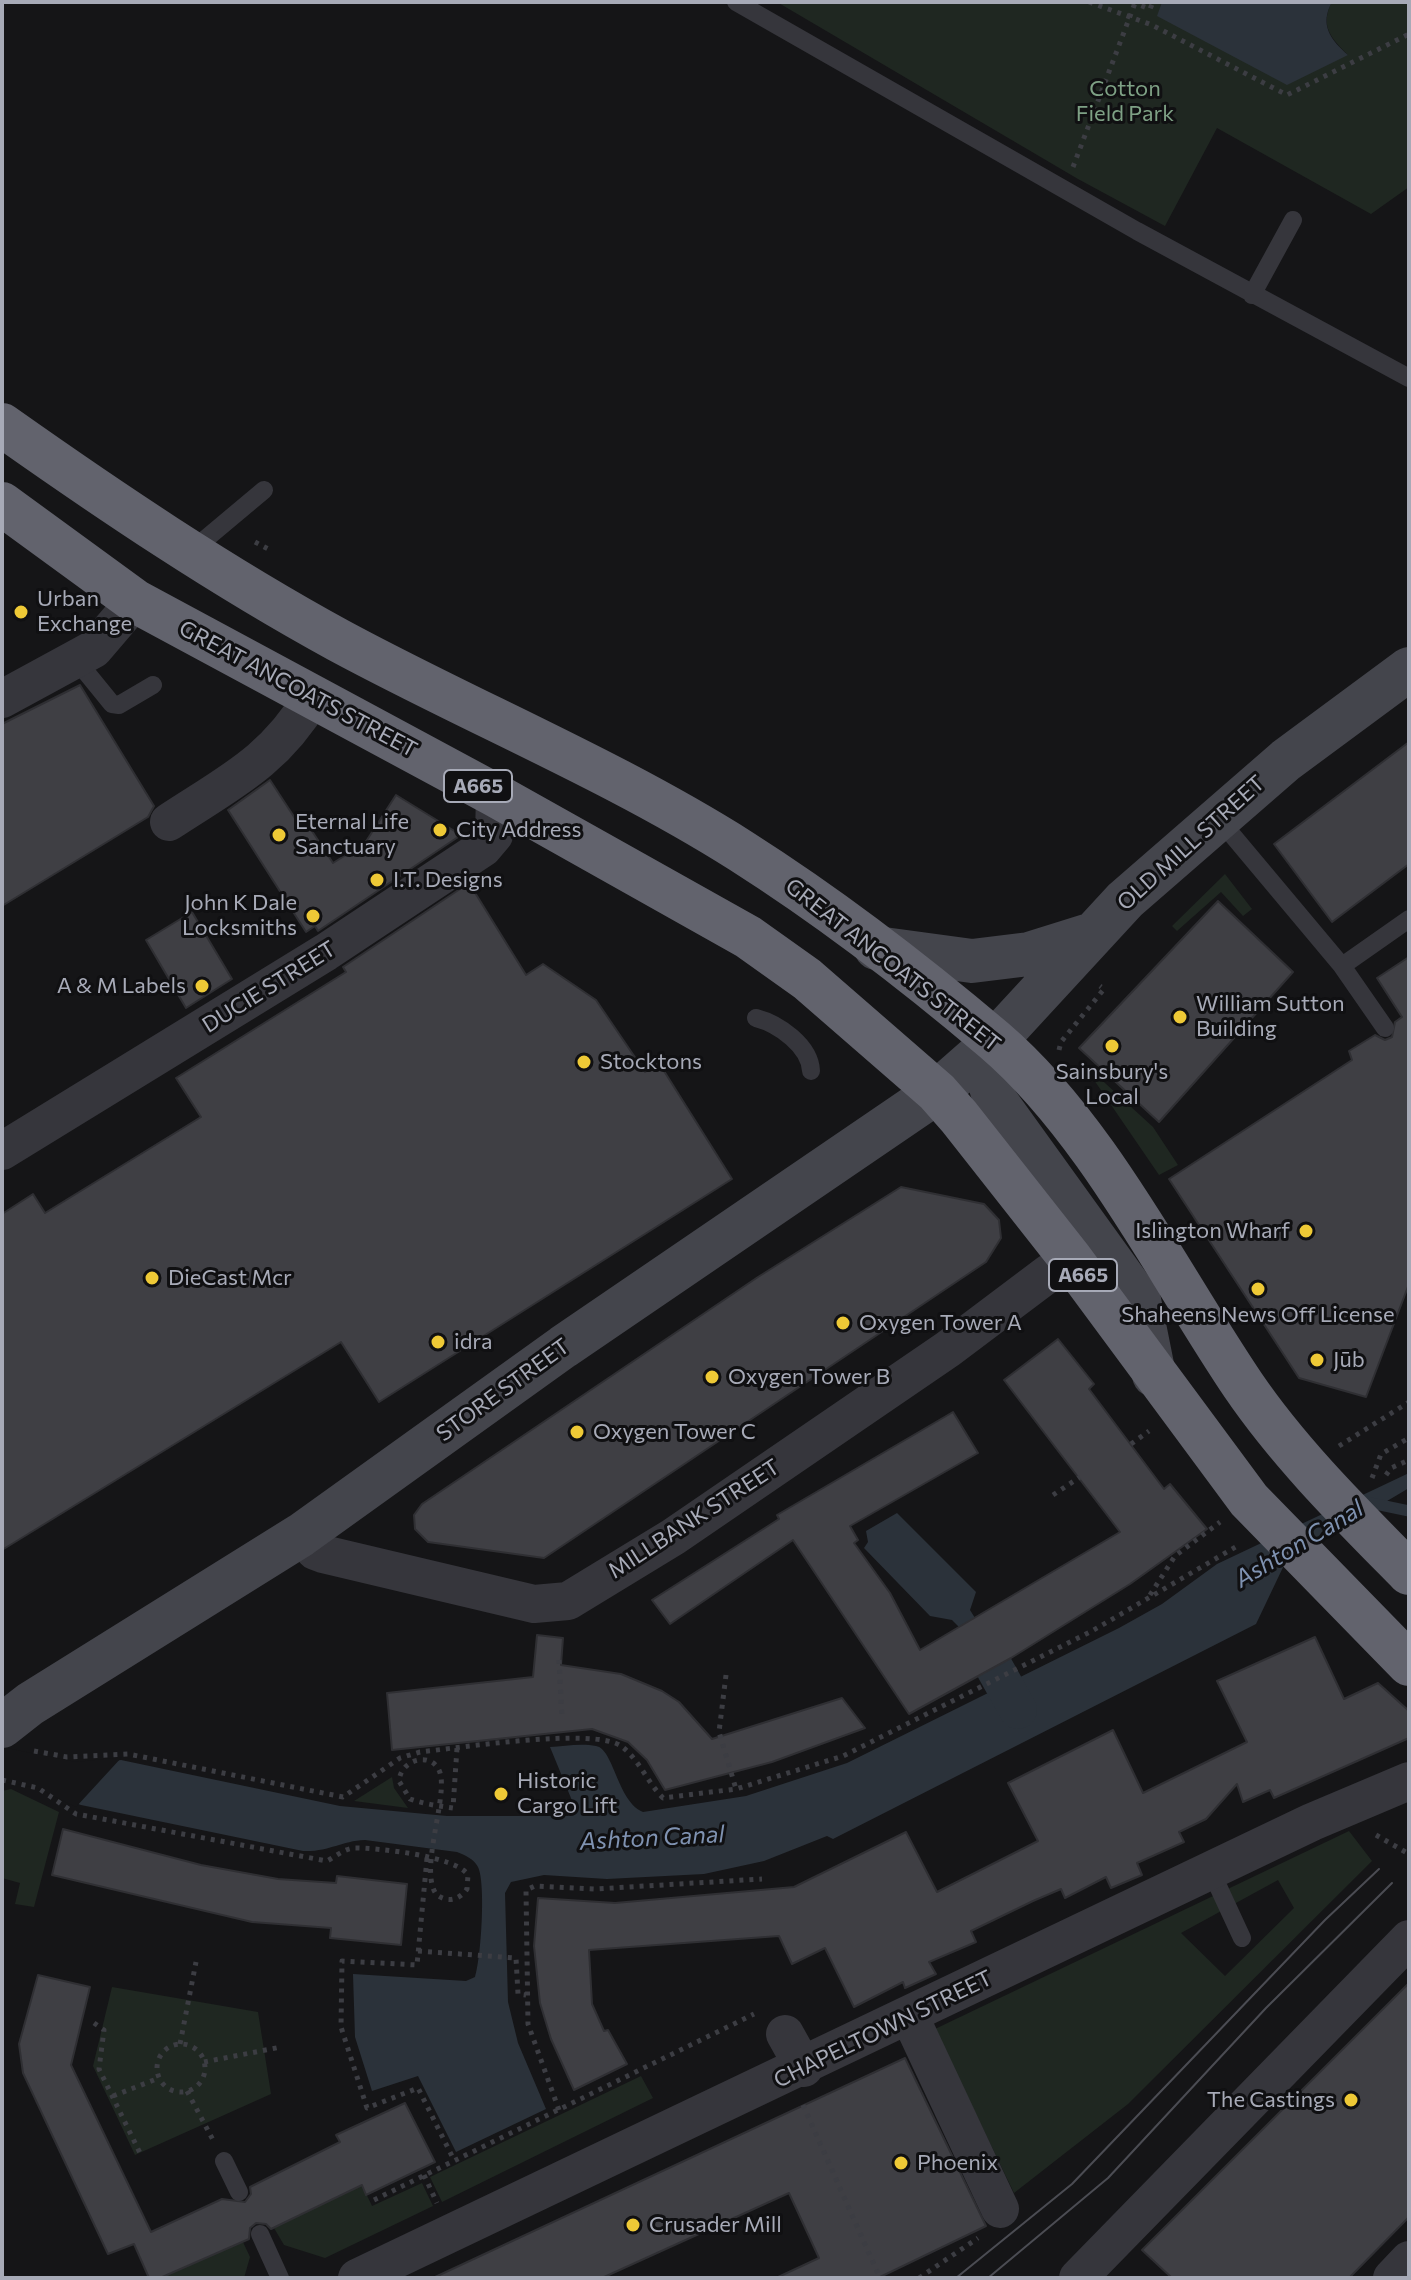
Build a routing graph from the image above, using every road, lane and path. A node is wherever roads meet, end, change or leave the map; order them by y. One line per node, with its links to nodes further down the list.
1 (736, 2): 7 (lane)
2 (1089, 2): 5 (path)
3 (1153, 2): 4 (path)
4 (1134, 3): 5 (path)
5 (1130, 17): 6 (path); 7 (path)
6 (1409, 34)
7 (1065, 188): 9 (lane)
8 (1293, 220): 9 (lane)
9 (1252, 295): 10 (lane)
10 (1409, 378)
11 (2, 425): 16 (highway, GREAT ANCOATS STREET)
12 (264, 490): 16 (lane)
13 (2, 504): 17 (highway, GREAT ANCOATS STREET / A665)
14 (255, 542): 15 (path)
15 (272, 551)
16 (190, 552): 17 (highway); 23 (highway, GREAT ANCOATS STREET)
17 (135, 601): 18 (street); 21 (highway, GREAT ANCOATS STREET / A665)
18 (77, 661): 20 (lane); 22 (street)
19 (1409, 669): 25 (street, OLD MILL STREET)
20 (153, 685)
21 (312, 698): 24 (highway, GREAT ANCOATS STREET / A665); 26 (street)
22 (2, 699)
23 (490, 717): 24 (highway); 29 (highway, GREAT ANCOATS STREET)
24 (495, 795): 37 (highway, GREAT ANCOATS STREET / A665); 38 (street, DUCIE STREET)
25 (1218, 818): 28 (street, OLD MILL STREET); 30 (lane)
26 (169, 822)
27 (1409, 919): 30 (lane)
28 (1093, 934): 29 (street); 34 (street, OLD MILL STREET)
29 (876, 948): 34 (highway, GREAT ANCOATS STREET)
30 (1342, 966): 33 (lane)
31 (1104, 989): 35 (path)
32 (756, 1018): 36 (lane)
33 (1385, 1028)
34 (995, 1041): 37 (street, STORE STREET); 40 (street); 44 (highway, GREAT ANCOATS STREET)
35 (1058, 1054)
36 (811, 1071)
37 (937, 1092): 40 (highway, GREAT ANCOATS STREET / A665); 50 (street, STORE STREET)
38 (2, 1151)
39 (1049, 1273): 50 (street, MILLBANK STREET)
40 (1154, 1375): 55 (highway, GREAT ANCOATS STREET / A665)
41 (1409, 1402): 44 (path)
42 (1409, 1438): 47 (path)
43 (1409, 1460): 45 (path)
44 (1309, 1469): 52 (highway, GREAT ANCOATS STREET)
45 (1386, 1475)
46 (1080, 1477): 48 (path)
47 (1372, 1482)
48 (1053, 1495)
49 (1212, 1528): 53 (path)
50 (301, 1535): 59 (street, STORE STREET)
51 (1243, 1543): 53 (path)
52 (1408, 1572)
53 (1150, 1595): 64 (path)
54 (559, 1660): 57 (path)
55 (1409, 1664)
56 (726, 1675): 64 (path)
57 (562, 1719)
58 (563, 1730): 60 (path)
59 (15, 1738): 61 (path)
60 (563, 1738): 61 (path); 64 (path)
61 (457, 1748): 65 (path)
62 (2, 1780): 65 (path)
63 (1409, 1781): 66 (street, CHAPELTOWN STREET)
64 (736, 1789)
65 (427, 1858): 70 (path)
66 (1211, 1871): 68 (lane); 73 (street, CHAPELTOWN STREET)
67 (762, 1879): 72 (path)
68 (1242, 1938)
69 (1409, 1939): 98 (street)
70 (418, 1951): 72 (path); 85 (path)
71 (196, 1962): 76 (path)
72 (526, 1995): 83 (path)
73 (910, 2017): 79 (street, CHAPELTOWN STREET); 91 (street)
74 (775, 2021): 79 (street); 83 (path)
75 (94, 2023): 82 (path)
76 (180, 2044): 78 (path); 80 (path)
77 (281, 2047): 78 (path)
78 (204, 2062): 81 (path)
79 (797, 2071): 95 (street, CHAPELTOWN STREET); 96 (path)
80 (159, 2078): 81 (path); 82 (path)
81 (187, 2091): 86 (path)
82 (113, 2096): 84 (path)
83 (559, 2110): 85 (path)
84 (140, 2153)
85 (454, 2160): 87 (path)
86 (224, 2161): 88 (lane)
87 (424, 2175): 89 (path); 90 (path)
88 (239, 2192)
89 (374, 2200)
90 (436, 2202)
91 (1000, 2209): 97 (path)
92 (260, 2234): 94 (lane)
93 (1409, 2260): 99 (street)
94 (280, 2278)
95 (357, 2278)
96 (880, 2278)
97 (919, 2278)
98 (1078, 2278)
99 (1392, 2278)

